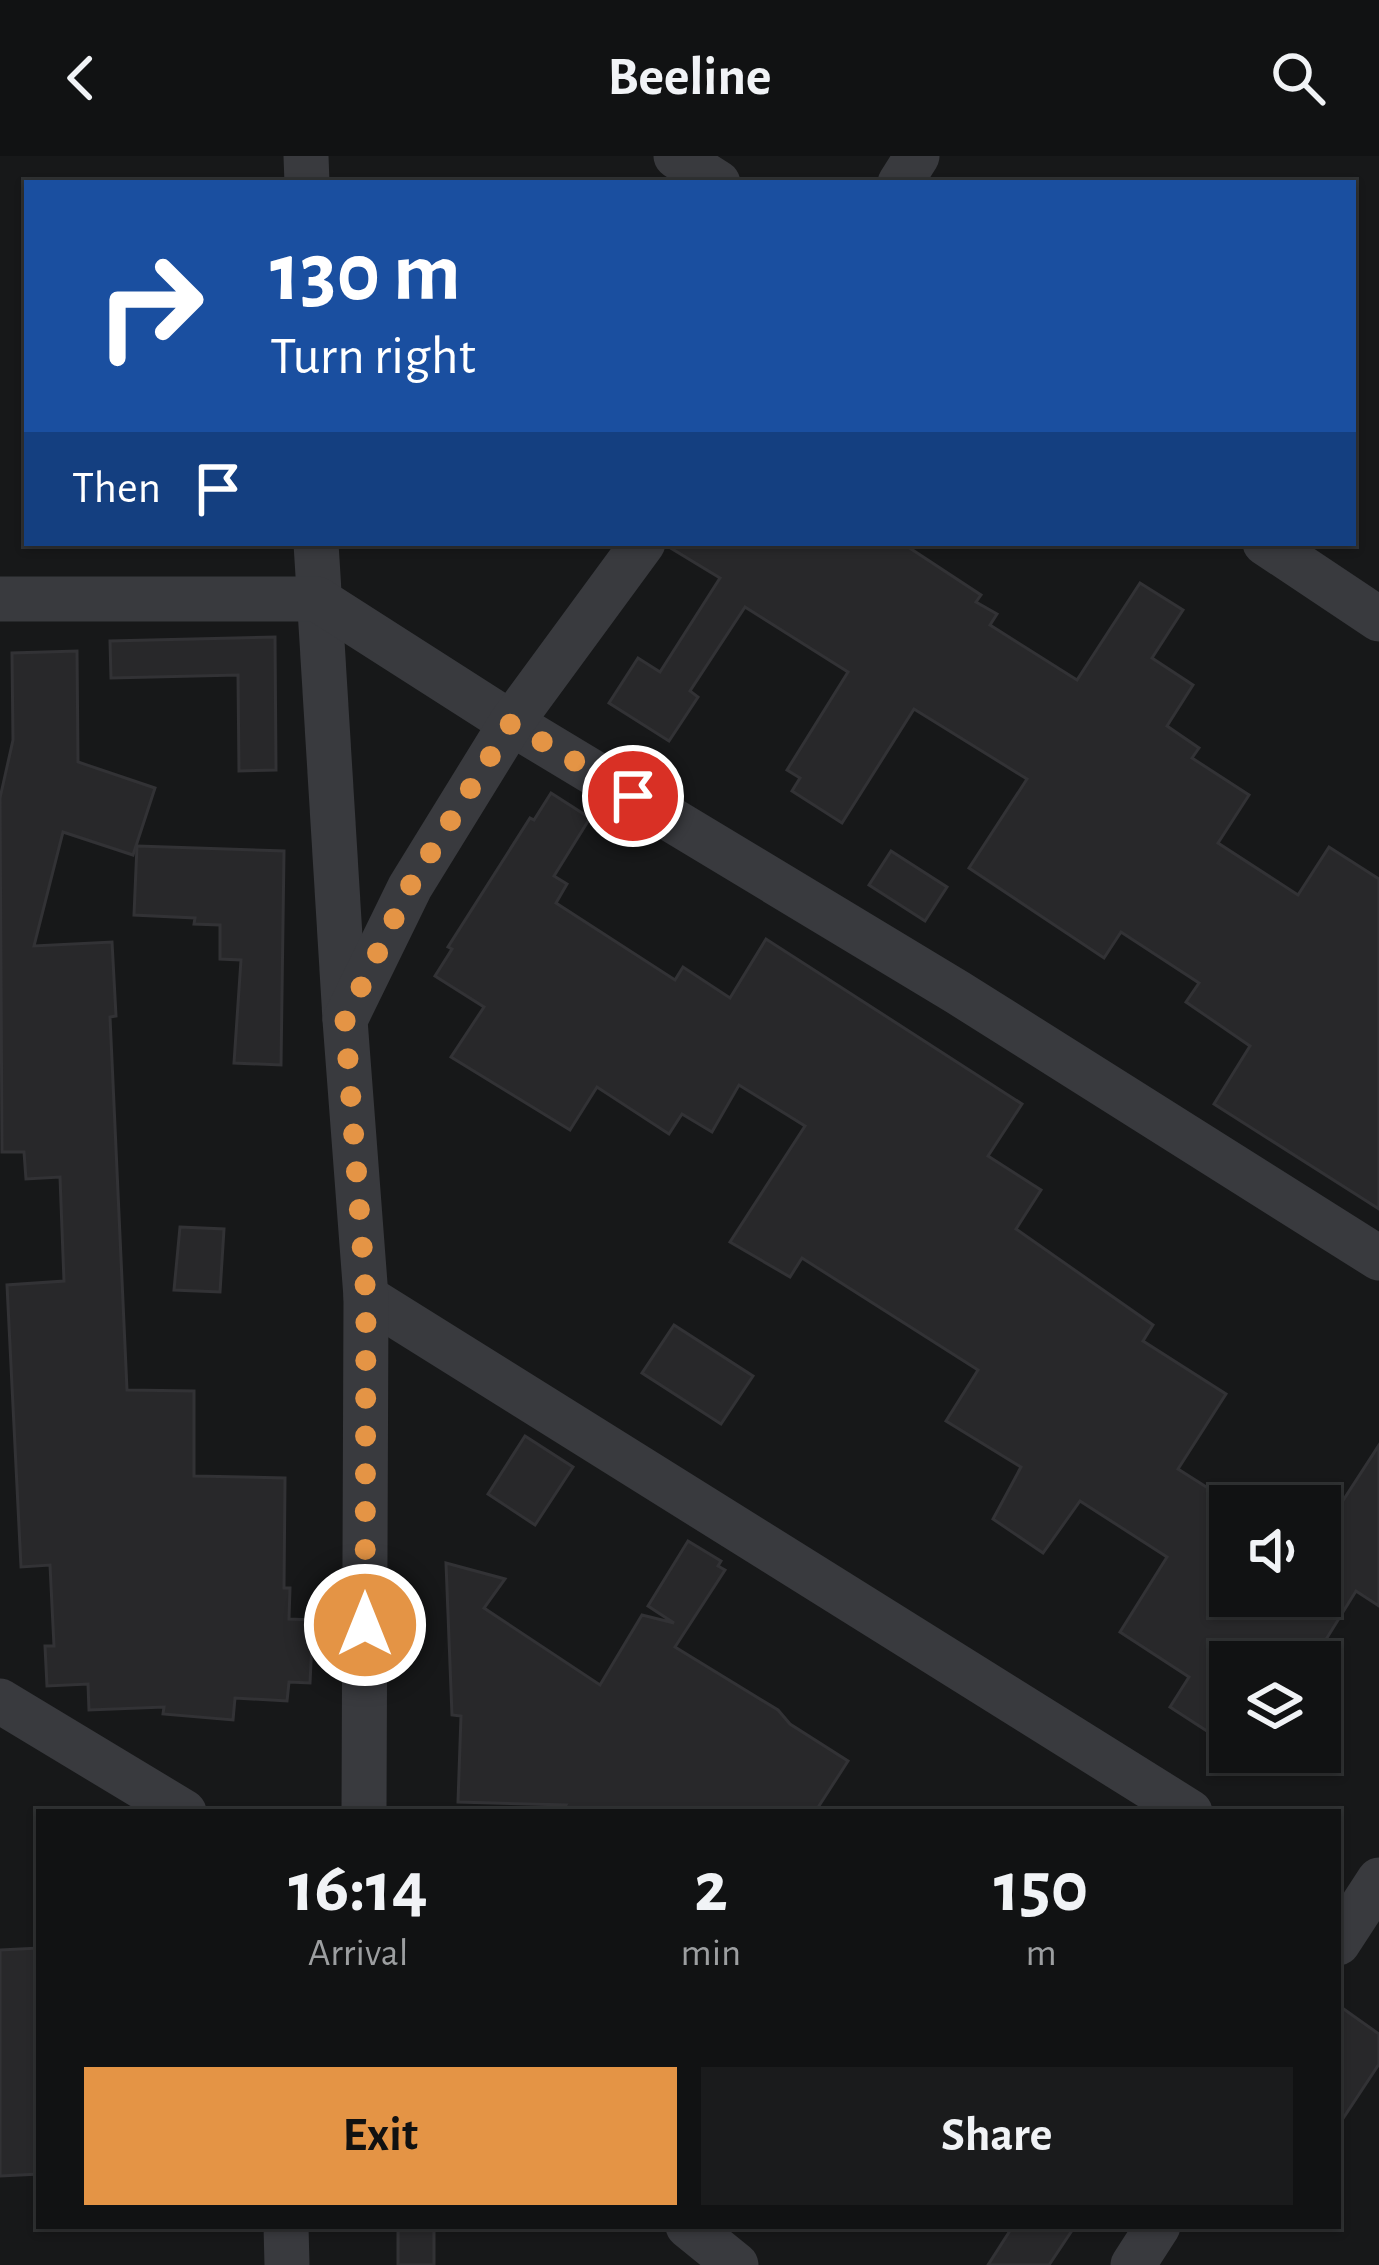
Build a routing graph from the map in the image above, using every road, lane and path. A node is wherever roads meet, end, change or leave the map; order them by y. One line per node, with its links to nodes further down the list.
1 (676, 156): 2 (street)
2 (713, 180)
3 (316, 546): 7 (street)
4 (641, 546): 9 (street)
5 (1269, 546): 8 (street)
6 (0, 598): 7 (street)
7 (317, 598): 9 (street); 10 (street)
8 (1379, 619)
9 (511, 723): 10 (street); 11 (street)
10 (345, 1020): 12 (street)
11 (1379, 1258)
12 (366, 1297): 15 (street); 16 (street)
13 (0, 1701): 14 (street)
14 (179, 1809)
15 (364, 1809)
16 (1185, 1809)
17 (286, 2229): 20 (street)
18 (692, 2229): 21 (street)
19 (1156, 2229): 22 (street)
20 (287, 2265)
21 (736, 2265)
22 (1133, 2265)

